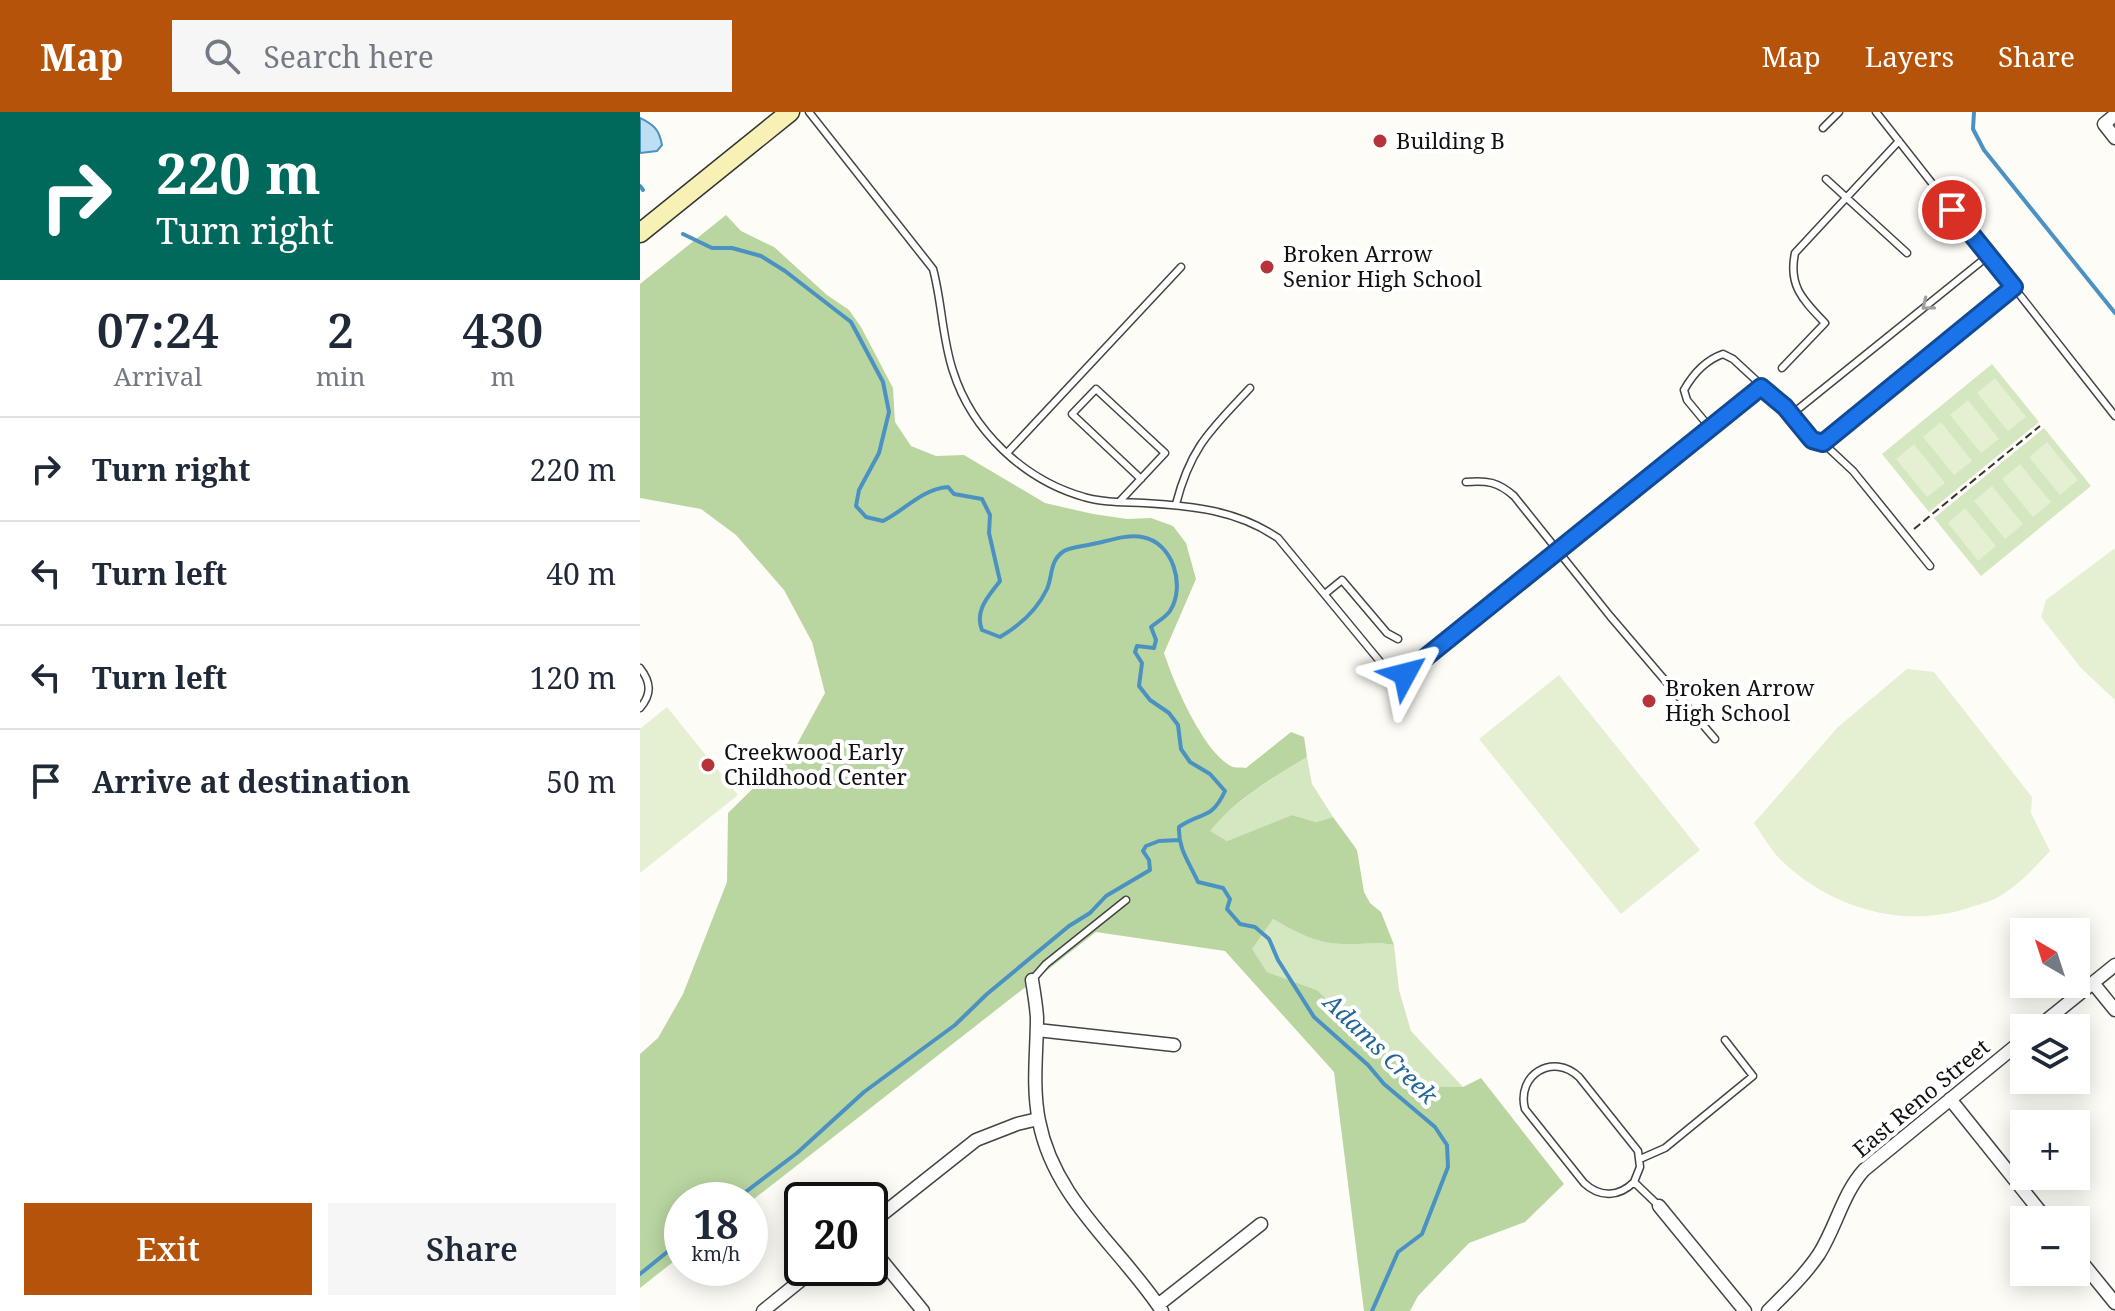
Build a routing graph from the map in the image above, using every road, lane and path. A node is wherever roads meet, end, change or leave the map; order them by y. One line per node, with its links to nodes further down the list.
1 (790, 112): 11 (street)
2 (809, 112): 24 (lane)
3 (1839, 112): 6 (lane)
4 (1876, 112): 8 (lane)
5 (2115, 115): 7 (street)
6 (1823, 128)
7 (2115, 138)
8 (1899, 141): 10 (lane); 13 (lane)
9 (1826, 179): 10 (lane)
10 (1844, 198): 12 (lane); 16 (lane)
11 (640, 233)
12 (1907, 253)
13 (1988, 256): 15 (lane); 19 (lane, one-way to 19)
14 (1181, 267): 24 (lane)
15 (2014, 287): 20 (lane); 23 (lane)
16 (1782, 368)
17 (1761, 387): 19 (lane); 22 (lane); 22 (lane)
18 (1250, 388): 28 (lane)
19 (1792, 414): 23 (lane)
20 (2115, 416)
21 (2040, 426): 29 (path)
22 (1711, 429): 30 (lane)
23 (1823, 443): 31 (lane)
24 (1007, 453): 27 (lane)
25 (1141, 479): 25 (lane); 27 (lane)
26 (1466, 482): 30 (lane)
27 (1120, 501): 28 (lane)
28 (1176, 504): 32 (lane)
29 (1913, 530)
30 (1559, 552): 32 (lane); 36 (lane)
31 (1930, 566)
32 (1326, 593): 33 (lane)
33 (1398, 639)
34 (640, 668): 35 (lane)
35 (640, 708)
36 (1715, 739)
37 (1126, 900): 39 (lane)
38 (2115, 965): 40 (street)
39 (1032, 980): 43 (street)
40 (2093, 983): 41 (street); 42 (street)
41 (2115, 1010)
42 (2054, 1014)
43 (1037, 1030): 45 (street); 48 (street)
44 (1725, 1040): 49 (lane)
45 (1174, 1045)
46 (2010, 1050): 47 (street, East Reno Street)
47 (1950, 1099): 52 (street); 63 (street, East Reno Street)
48 (1038, 1119): 53 (street); 59 (street)
49 (1640, 1159): 50 (lane); 50 (lane)
50 (1634, 1182): 51 (lane)
51 (1659, 1206): 62 (street)
52 (2036, 1206)
53 (888, 1210)
54 (1261, 1224): 59 (street)
55 (888, 1268): 61 (street)
56 (2090, 1272): 58 (street)
57 (794, 1286): 60 (street)
58 (2115, 1303)
59 (1160, 1308)
60 (763, 1311)
61 (923, 1311)
62 (1745, 1311)
63 (1768, 1311)

